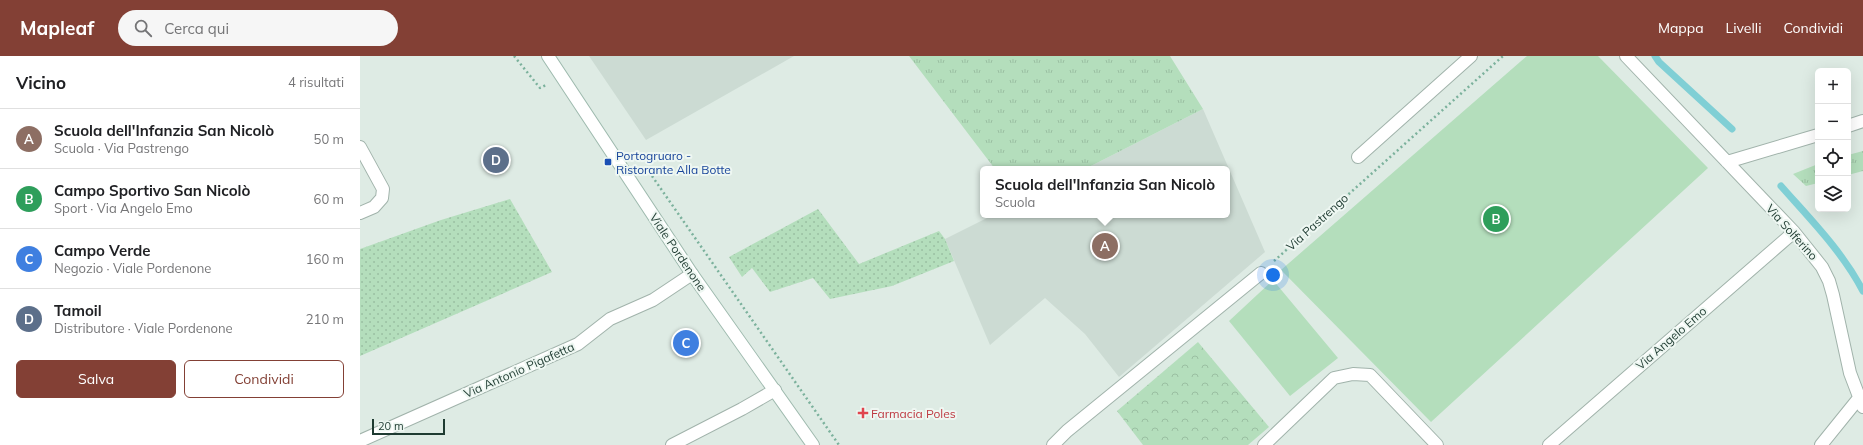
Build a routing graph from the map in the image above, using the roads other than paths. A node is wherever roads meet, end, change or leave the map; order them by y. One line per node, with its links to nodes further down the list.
1 (548, 56): 13 (street, Viale Pordenone)
2 (1471, 56): 8 (street)
3 (1626, 56): 9 (street, Via Solferino)
4 (1863, 121): 5 (street)
5 (1851, 125)
6 (1815, 136): 9 (street)
7 (360, 147): 10 (street)
8 (1358, 157)
9 (1727, 162): 11 (street, Via Solferino)
10 (360, 213)
11 (1794, 232): 15 (street, Via Solferino); 22 (street, Via Angelo Emo)
12 (1261, 273): 19 (street)
13 (692, 274): 14 (street, Viale Pordenone); 16 (street, Via Antonio Pigafetta)
14 (775, 390): 17 (street); 18 (street, Viale Pordenone)
15 (1861, 403): 23 (street)
16 (360, 441)
17 (672, 445)
18 (813, 445)
19 (1053, 445)
20 (1264, 445): 21 (street)
21 (1437, 445)
22 (1549, 445)
23 (1821, 445)

